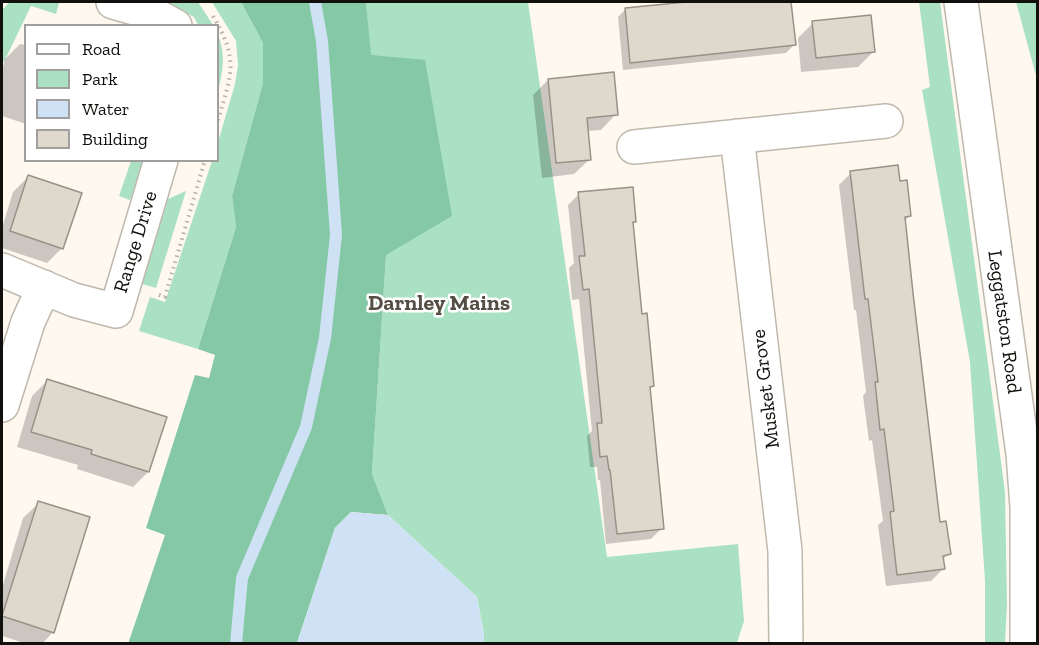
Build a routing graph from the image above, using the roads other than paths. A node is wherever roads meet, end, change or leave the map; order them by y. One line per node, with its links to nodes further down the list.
1 (113, 2): 3 (street)
2 (961, 2): 12 (street, Leggatston Road)
3 (171, 24)
4 (886, 121): 5 (street)
5 (737, 136): 6 (street); 11 (street, Musket Grove)
6 (634, 147)
7 (160, 162): 9 (street, Range Drive)
8 (2, 270): 9 (street, Range Drive)
9 (44, 287): 10 (street)
10 (2, 405)
11 (786, 644)
12 (1027, 644)

